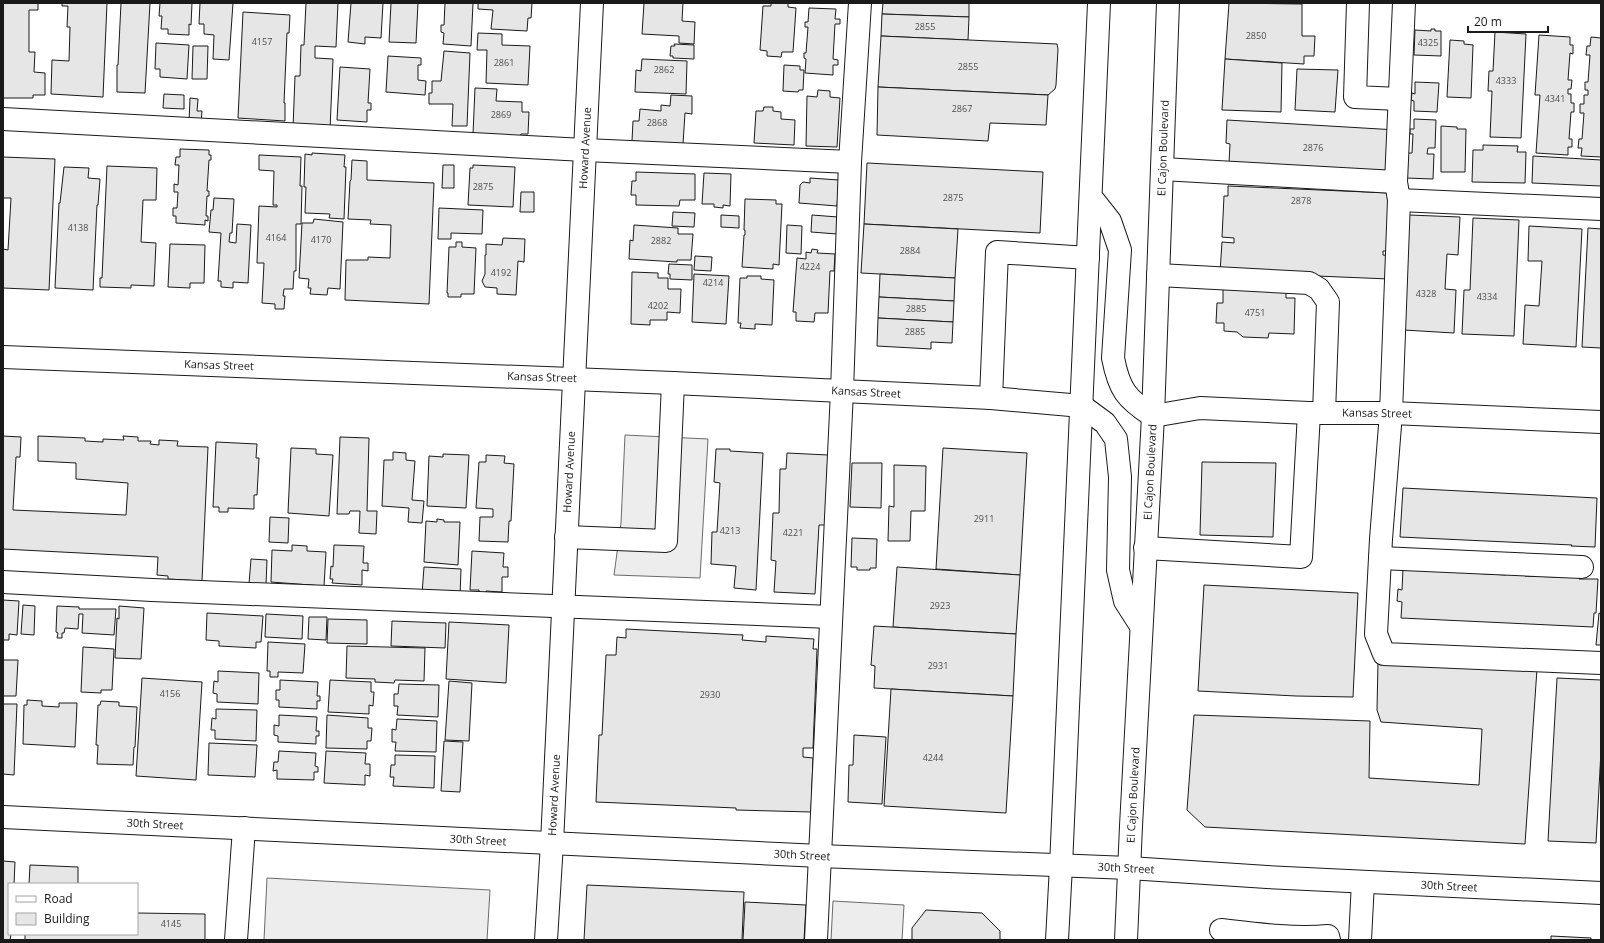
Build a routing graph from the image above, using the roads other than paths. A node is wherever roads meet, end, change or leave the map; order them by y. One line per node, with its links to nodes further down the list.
1 (592, 3): 9 (main road, Howard Avenue)
2 (860, 3): 10 (main road)
3 (1099, 3): 13 (main road)
4 (1168, 3): 11 (main road, El Cajon Boulevard)
5 (1358, 3): 7 (main road)
6 (1404, 3): 7 (main road)
7 (1399, 99): 12 (main road)
8 (3, 119): 9 (main road)
9 (585, 150): 10 (main road); 18 (main road, Howard Avenue)
10 (850, 162): 20 (main road)
11 (1162, 169): 12 (main road); 16 (main road, El Cajon Boulevard)
12 (1398, 191): 14 (main road); 24 (main road)
13 (1091, 197): 15 (main road); 25 (main road)
14 (1601, 210)
15 (1088, 258): 21 (main road); 22 (main road)
16 (1158, 275): 23 (main road); 25 (main road, El Cajon Boulevard)
17 (3, 357): 18 (main road, Kansas Street)
18 (574, 378): 19 (main road, Kansas Street); 27 (main road, Howard Avenue)
19 (674, 383): 20 (main road, Kansas Street); 27 (main road)
20 (842, 391): 21 (main road, Kansas Street); 33 (main road)
21 (991, 398): 22 (main road, Kansas Street)
22 (1082, 406): 34 (main road); 40 (main road)
23 (1317, 413): 24 (main road, Kansas Street); 25 (main road, Kansas Street); 28 (main road)
24 (1391, 413): 26 (main road, Kansas Street); 29 (main road)
25 (1153, 416): 28 (main road, El Cajon Boulevard)
26 (1601, 422)
27 (566, 537): 32 (main road, Howard Avenue)
28 (1145, 548): 34 (main road, El Cajon Boulevard)
29 (1380, 558): 30 (main road); 35 (main road)
30 (1582, 567)
31 (3, 582): 32 (main road)
32 (563, 606): 33 (main road); 38 (main road, Howard Avenue)
33 (831, 617): 39 (main road)
34 (1141, 626): 41 (main road, El Cajon Boulevard)
35 (1601, 663)
36 (3, 817): 37 (main road, 30th Street)
37 (244, 828): 38 (main road, 30th Street); 45 (main road)
38 (552, 843): 39 (main road, 30th Street); 46 (main road, Howard Avenue)
39 (820, 856): 40 (main road, 30th Street); 47 (main road)
40 (1061, 866): 41 (main road, 30th Street); 48 (main road)
41 (1129, 868): 42 (main road, 30th Street); 49 (main road, El Cajon Boulevard)
42 (1363, 882): 43 (main road, 30th Street); 51 (main road)
43 (1601, 893)
44 (1221, 930): 50 (main road)
45 (236, 940)
46 (546, 940)
47 (816, 940)
48 (1057, 940)
49 (1126, 940)
50 (1329, 940)
51 (1360, 940)

